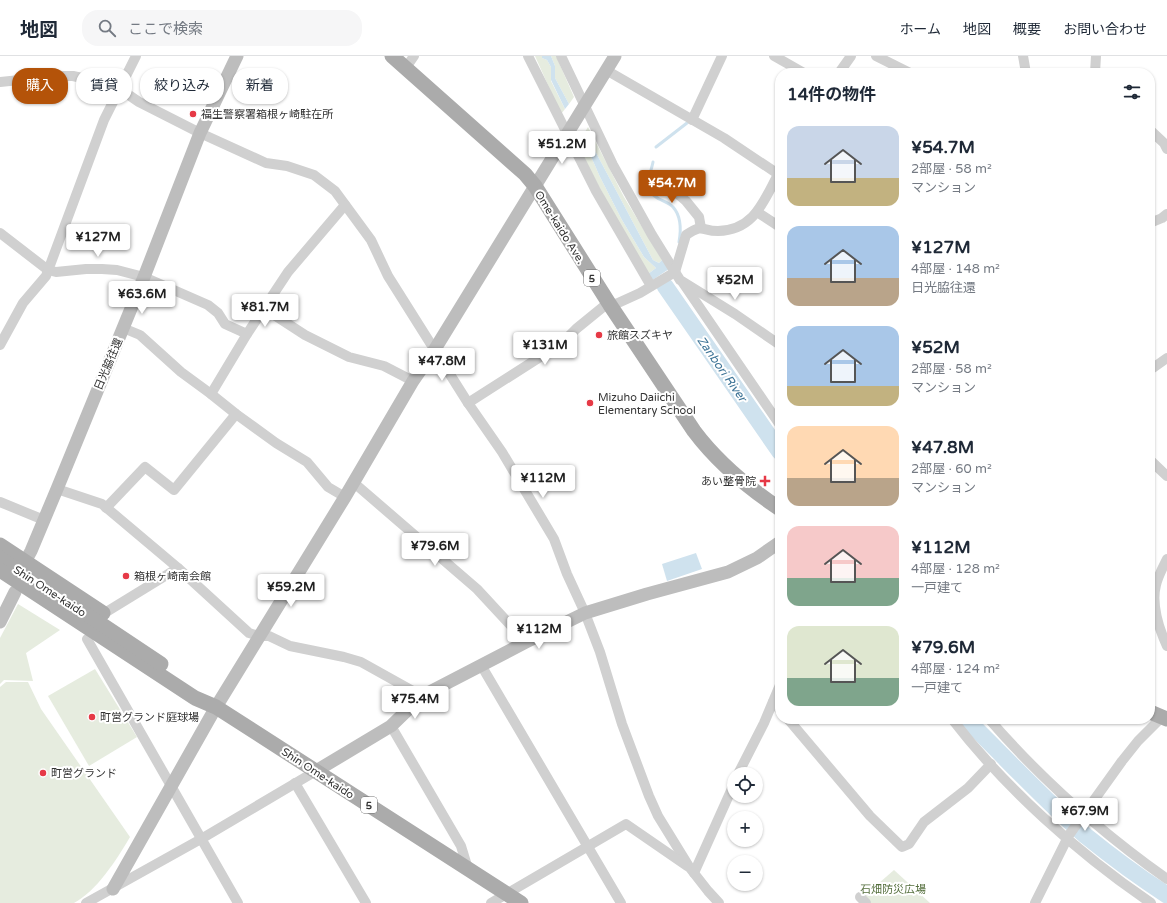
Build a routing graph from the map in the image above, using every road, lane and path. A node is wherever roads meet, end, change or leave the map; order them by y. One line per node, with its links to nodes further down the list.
1 (136, 56): 14 (street)
2 (237, 56): 29 (street, 日光脇往還)
3 (392, 56): 15 (main road, Ome-kaido Ave. / 5)
4 (414, 56): 15 (street)
5 (528, 56): 28 (street)
6 (561, 56): 26 (street)
7 (615, 56): 21 (street)
8 (722, 56): 27 (street)
9 (774, 56): 16 (street)
10 (851, 56): 17 (street)
11 (876, 56): 18 (street)
12 (1023, 56): 19 (street)
13 (1096, 56): 20 (street)
14 (130, 68)
15 (405, 68): 35 (main road, Ome-kaido Ave. / 5)
16 (795, 68)
17 (843, 68)
18 (900, 68)
19 (1025, 68)
20 (1095, 68)
21 (606, 70): 26 (street); 27 (street)
22 (76, 77): 23 (street)
23 (0, 82)
24 (132, 97): 29 (street)
25 (112, 104): 43 (street)
26 (583, 106): 28 (street); 44 (street)
27 (692, 120): 32 (street)
28 (568, 132): 35 (street); 46 (street)
29 (200, 133): 36 (street); 45 (street, 日光脇往還)
30 (1155, 135): 31 (street)
31 (1167, 149)
32 (775, 170)
33 (655, 175): 41 (street)
34 (775, 179): 37 (street)
35 (535, 186): 47 (main road, Ome-kaido Ave. / 5); 53 (street)
36 (345, 205): 48 (street); 53 (street)
37 (757, 212): 40 (street); 41 (street)
38 (1167, 214): 39 (street)
39 (1155, 221)
40 (775, 224)
41 (701, 228): 44 (street)
42 (0, 233): 43 (street)
43 (48, 270): 45 (street); 52 (street)
44 (676, 275): 46 (street); 51 (street); 60 (street)
45 (144, 277): 49 (street, 日光脇往還); 50 (street)
46 (652, 286): 47 (street)
47 (610, 306): 58 (street); 67 (main road, Ome-kaido Ave. / 5)
48 (265, 309): 50 (street); 56 (street)
49 (123, 328): 57 (street); 64 (street, 日光脇往還)
50 (247, 334): 57 (street)
51 (775, 342)
52 (0, 345)
53 (435, 350): 56 (street); 58 (street)
54 (1167, 358): 55 (street)
55 (1155, 366)
56 (413, 381): 63 (street)
57 (211, 394): 59 (street)
58 (468, 403): 81 (street)
59 (236, 414): 65 (street); 68 (street)
60 (775, 418)
61 (1155, 465): 62 (street)
62 (1167, 476)
63 (353, 482): 65 (street); 86 (street)
64 (57, 489): 68 (street); 69 (street, 日光脇往還)
65 (344, 497): 84 (street)
66 (0, 502): 69 (street)
67 (775, 505)
68 (106, 508): 75 (street)
69 (44, 520): 74 (street, 日光脇往還)
70 (775, 545): 81 (street)
71 (0, 546): 74 (main road)
72 (0, 558): 88 (main road, Shin Ome-kaido / 5)
73 (1167, 559): 78 (street)
74 (25, 562): 82 (main road)
75 (178, 568): 82 (street); 84 (street)
76 (0, 570): 88 (main road, Shin Ome-kaido / 5)
77 (0, 582): 79 (main road)
78 (1155, 586)
79 (15, 592): 83 (street); 85 (main road)
80 (1155, 608): 87 (street)
81 (585, 613): 86 (street); 111 (street)
82 (103, 614): 88 (main road)
83 (0, 622)
84 (260, 636): 90 (street); 94 (street)
85 (87, 638): 88 (main road); 104 (street)
86 (526, 642): 89 (street)
87 (1167, 646)
88 (137, 654): 94 (main road, Shin Ome-kaido / 5)
89 (481, 665): 90 (street); 109 (street)
90 (422, 696): 99 (street)
91 (775, 697): 92 (street)
92 (773, 702): 93 (street); 101 (street)
93 (775, 704)
94 (216, 707): 102 (main road, Shin Ome-kaido / 5); 104 (street)
95 (792, 724): 100 (street)
96 (956, 724): 100 (street)
97 (995, 724): 106 (street)
98 (1153, 724): 106 (street)
99 (391, 726): 102 (street); 110 (street)
100 (991, 764): 107 (street)
101 (741, 767)
102 (316, 771): 103 (street); 110 (main road, Shin Ome-kaido / 5)
103 (295, 783): 108 (street); 117 (street)
104 (171, 787): 108 (street); 113 (street)
105 (727, 798): 111 (street)
106 (1083, 815): 107 (street); 112 (street)
107 (1068, 836): 121 (street); 122 (street)
108 (201, 839): 113 (street); 116 (street)
109 (587, 848): 111 (street); 114 (street); 119 (street)
110 (468, 869): 114 (main road, Shin Ome-kaido / 5)
111 (692, 870): 120 (street)
112 (1167, 879)
113 (113, 889): 115 (street)
114 (497, 900): 118 (main road, Shin Ome-kaido / 5)
115 (86, 903)
116 (238, 903)
117 (366, 903)
118 (521, 903)
119 (621, 903)
120 (719, 903)
121 (1035, 903)
122 (1151, 903)

